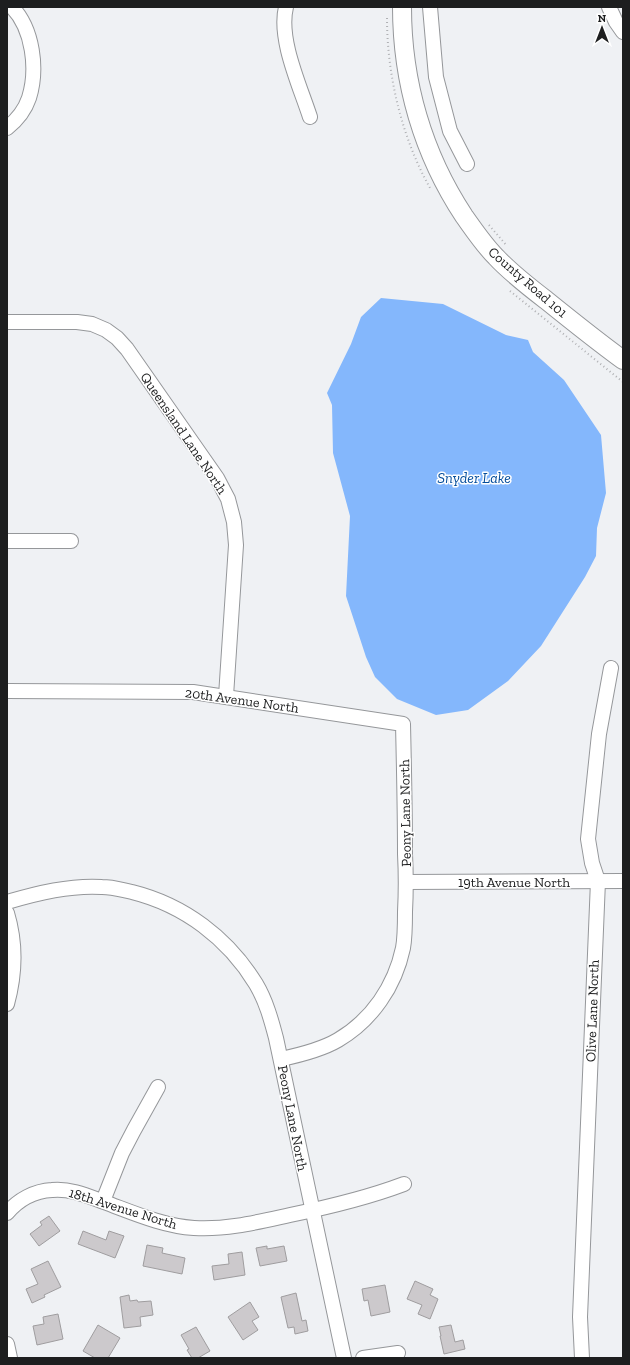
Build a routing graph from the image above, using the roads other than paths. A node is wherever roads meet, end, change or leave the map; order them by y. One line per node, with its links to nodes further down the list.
1 (12, 7): 8 (street)
2 (286, 7): 7 (street)
3 (402, 7): 11 (main road, County Road 101)
4 (430, 7): 9 (street)
5 (609, 7): 6 (street)
6 (623, 32)
7 (310, 117)
8 (7, 128)
9 (467, 164)
10 (7, 322): 16 (street, Queensland Lane North)
11 (623, 360)
12 (7, 542): 13 (street)
13 (71, 542)
14 (611, 668): 18 (street, Olive Lane North)
15 (7, 691): 16 (street, 20th Avenue North)
16 (226, 696): 17 (street, 20th Avenue North)
17 (403, 724): 20 (street, Peony Lane North)
18 (598, 881): 19 (street, 19th Avenue North); 20 (street, 19th Avenue North); 35 (street, Olive Lane North)
19 (623, 881)
20 (406, 882): 24 (street, Peony Lane North)
21 (7, 902): 24 (street)
22 (7, 913): 23 (street)
23 (7, 1004)
24 (281, 1059): 28 (street, Peony Lane North)
25 (158, 1087): 27 (street)
26 (404, 1184): 28 (street, 18th Avenue North)
27 (103, 1201): 28 (street, 18th Avenue North); 29 (street, 18th Avenue North)
28 (312, 1210): 33 (street, Peony Lane North)
29 (8, 1211)
30 (7, 1344): 32 (street)
31 (398, 1353): 34 (street)
32 (10, 1358)
33 (344, 1358)
34 (363, 1358)
35 (582, 1358)

